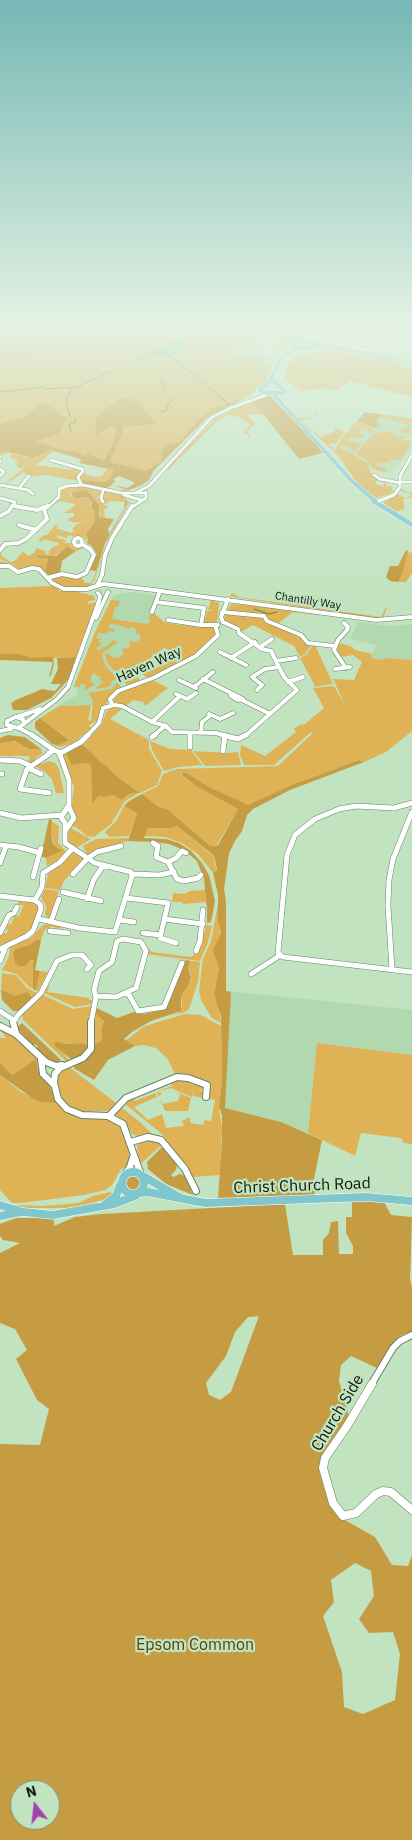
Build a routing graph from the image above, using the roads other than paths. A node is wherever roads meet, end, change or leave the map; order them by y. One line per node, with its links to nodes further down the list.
1 (223, 412): 14 (street)
2 (287, 412): 24 (main road)
3 (412, 455): 9 (street)
4 (51, 460): 12 (street)
5 (0, 469): 7 (street)
6 (374, 475): 9 (street)
7 (0, 476)
8 (30, 476): 13 (street)
9 (400, 482): 10 (street); 24 (street)
10 (412, 482)
11 (0, 485): 13 (street)
12 (81, 485): 15 (street); 27 (street)
13 (19, 488): 18 (street)
14 (147, 488): 17 (street); 19 (street)
15 (104, 490): 16 (street); 23 (street)
16 (122, 493): 17 (street); 21 (street)
17 (136, 493): 19 (street); 21 (street)
18 (34, 494)
19 (146, 494): 22 (street)
20 (0, 498): 26 (street)
21 (133, 499): 22 (street); 25 (street)
22 (142, 500): 25 (street)
23 (102, 502)
24 (376, 502): 30 (main road)
25 (133, 505): 37 (street)
26 (12, 506): 27 (street); 28 (street)
27 (44, 509): 31 (street)
28 (0, 516)
29 (20, 525): 31 (street)
30 (412, 525)
31 (36, 530): 33 (street)
32 (2, 540): 33 (street)
33 (5, 544): 35 (street)
34 (82, 544): 38 (street)
35 (0, 550)
36 (0, 566): 38 (street)
37 (102, 575): 39 (street); 40 (street)
38 (47, 578): 42 (street)
39 (107, 585): 40 (street, Chantilly Way); 41 (street, Chantilly Way); 44 (street)
40 (96, 587): 42 (street, Chantilly Way); 45 (street)
41 (127, 588): 43 (street, Chantilly Way); 44 (street, Chantilly Way)
42 (76, 589): 45 (street, Chantilly Way)
43 (160, 591): 46 (street, Chantilly Way); 47 (street)
44 (109, 592): 45 (street, Chantilly Way); 54 (street)
45 (97, 593): 54 (street)
46 (226, 598): 48 (street); 50 (street, Chantilly Way)
47 (156, 602): 49 (street); 55 (street)
48 (223, 610): 52 (street); 61 (street)
49 (152, 612)
50 (412, 616)
51 (168, 620): 55 (street)
52 (223, 622): 56 (street); 60 (street)
53 (344, 623): 57 (street)
54 (92, 625): 77 (street)
55 (201, 625): 56 (street)
56 (215, 625): 78 (street, Haven Way)
57 (344, 634): 58 (street); 61 (street)
58 (349, 637)
59 (272, 639): 62 (street)
60 (255, 642): 62 (street); 64 (street)
61 (336, 646): 70 (street)
62 (260, 647): 66 (street)
63 (220, 652): 64 (street)
64 (231, 658): 67 (street)
65 (296, 658): 66 (street)
66 (276, 661): 68 (street)
67 (246, 665)
68 (279, 667): 74 (street); 76 (street)
69 (207, 669): 73 (street)
70 (335, 669)
71 (303, 677): 74 (street)
72 (179, 680): 75 (street)
73 (203, 680): 75 (street); 80 (street)
74 (288, 682): 80 (street)
75 (195, 689): 82 (street)
76 (257, 690)
77 (53, 702): 81 (street); 84 (street)
78 (112, 705): 82 (street); 96 (street)
79 (233, 713): 90 (street)
80 (270, 714): 91 (street)
81 (17, 717): 83 (street); 84 (street)
82 (152, 722): 85 (street)
83 (7, 723): 86 (street); 87 (street)
84 (24, 723): 86 (street); 88 (street)
85 (166, 726): 89 (street); 92 (street)
86 (15, 728): 87 (street); 88 (street)
87 (0, 731)
88 (28, 732): 93 (street)
89 (190, 733): 90 (street); 94 (street)
90 (201, 733): 91 (street)
91 (225, 734): 95 (street)
92 (152, 736)
93 (45, 746): 96 (street); 97 (street)
94 (190, 747)
95 (223, 750)
96 (57, 752): 97 (street); 99 (street)
97 (51, 755): 99 (street); 100 (street)
98 (0, 760): 100 (street)
99 (62, 762): 104 (street)
100 (29, 767): 101 (street); 102 (street)
101 (41, 774)
102 (49, 793)
103 (412, 803): 105 (street)
104 (69, 805): 108 (street); 109 (street)
105 (401, 807): 107 (street); 151 (street)
106 (0, 813): 108 (street)
107 (411, 813): 154 (street)
108 (63, 818): 109 (street); 109 (street); 110 (street)
109 (72, 818): 110 (street)
110 (65, 831): 115 (street)
111 (153, 843): 118 (street)
112 (0, 845): 113 (street)
113 (6, 846): 119 (street); 125 (street)
114 (121, 846): 117 (street)
115 (73, 848): 117 (street); 131 (street)
116 (182, 851): 118 (street)
117 (88, 858): 120 (street); 122 (street)
118 (168, 862): 121 (street)
119 (0, 863)
120 (103, 866): 123 (street); 128 (street)
121 (174, 872): 123 (street); 124 (street)
122 (72, 874)
123 (132, 874): 129 (street)
124 (201, 875)
125 (33, 877)
126 (63, 892): 128 (street)
127 (0, 896): 131 (street)
128 (85, 898): 132 (street)
129 (126, 898): 135 (street); 137 (street)
130 (59, 899): 138 (street)
131 (35, 900): 136 (street)
132 (101, 900)
133 (17, 907): 143 (street)
134 (203, 910): 140 (street)
135 (164, 919): 140 (street); 147 (street)
136 (39, 920): 138 (street); 150 (street)
137 (120, 920): 139 (street); 141 (street)
138 (51, 921): 141 (street)
139 (134, 922)
140 (203, 924): 149 (street)
141 (64, 925): 144 (street)
142 (50, 930): 144 (street)
143 (0, 932)
144 (61, 932): 145 (street)
145 (68, 933)
146 (143, 933): 147 (street)
147 (160, 935): 148 (street)
148 (176, 942)
149 (196, 951)
150 (1, 955)
151 (279, 956): 154 (street); 156 (street)
152 (97, 963): 160 (street)
153 (182, 963): 157 (street)
154 (392, 970): 155 (street)
155 (412, 972)
156 (251, 974)
157 (128, 993): 158 (street); 158 (street)
158 (96, 996): 168 (street)
159 (0, 1011): 161 (street); 162 (street)
160 (20, 1013): 161 (street); 163 (street)
161 (8, 1017): 162 (street); 163 (street)
162 (0, 1021)
163 (13, 1023): 164 (street); 165 (street)
164 (2, 1028): 165 (street)
165 (16, 1034): 166 (street)
166 (40, 1058): 167 (street); 169 (street)
167 (52, 1065): 168 (street); 169 (street); 170 (street)
168 (64, 1065): 170 (street)
169 (43, 1069): 171 (street)
170 (56, 1073): 171 (street); 172 (street)
171 (46, 1077): 172 (street)
172 (54, 1085): 174 (street)
173 (206, 1097): 174 (street)
174 (109, 1116): 175 (street)
175 (131, 1142): 176 (street); 179 (street)
176 (133, 1154): 177 (street); 178 (street)
177 (141, 1175): 178 (main road); 180 (main road); 181 (main road, Christ Church Road)
178 (122, 1179): 180 (main road); 184 (main road, Christ Church Road)
179 (196, 1191)
180 (138, 1193): 181 (main road, Christ Church Road); 184 (main road, Christ Church Road)
181 (192, 1201): 182 (main road, Christ Church Road)
182 (412, 1201)
183 (0, 1205): 185 (main road, Christ Church Road)
184 (98, 1208): 185 (main road, Christ Church Road)
185 (23, 1212): 186 (main road, Christ Church Road)
186 (0, 1216)
187 (412, 1335): 188 (street, Church Side)
188 (412, 1510)

